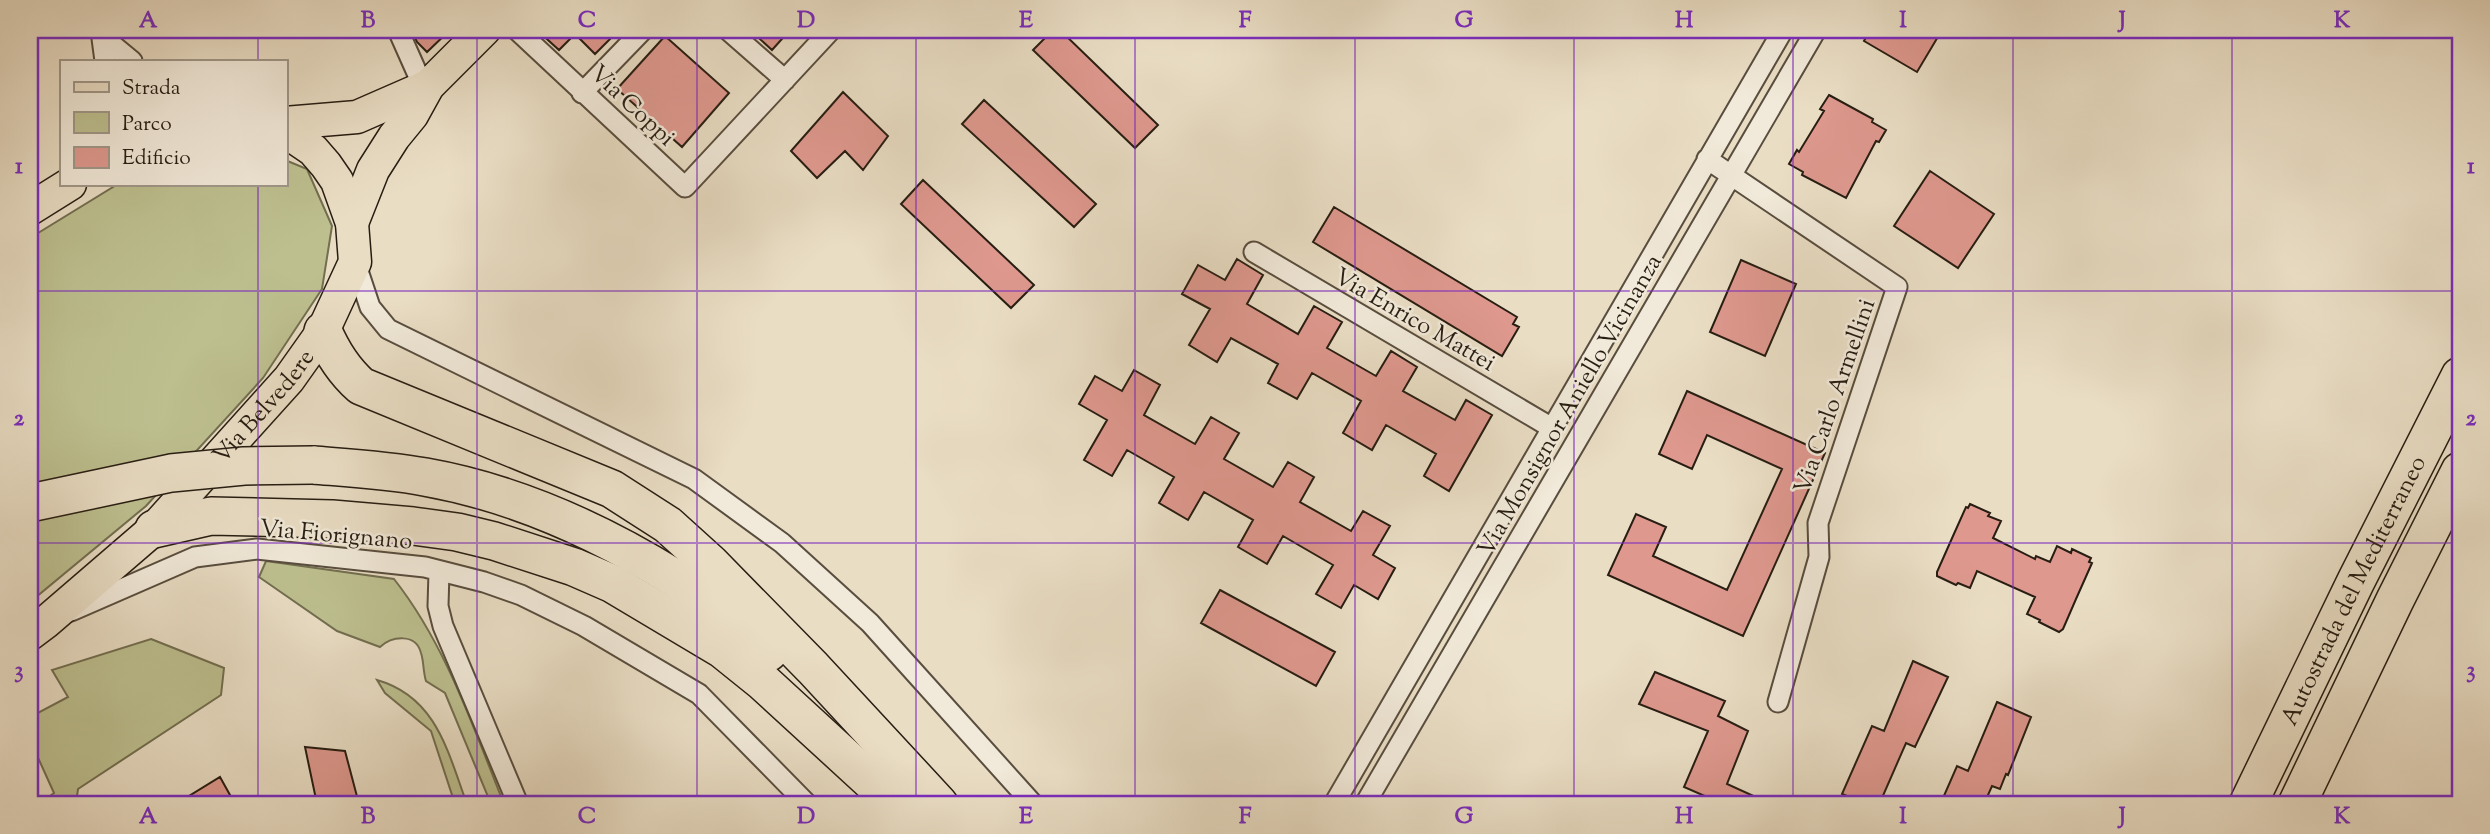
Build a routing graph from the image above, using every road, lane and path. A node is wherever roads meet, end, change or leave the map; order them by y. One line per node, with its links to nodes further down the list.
1 (398, 30): 13 (street)
2 (484, 30): 13 (main road)
3 (517, 30): 14 (street, Via Coppi)
4 (643, 30): 14 (street)
5 (728, 30): 12 (street)
6 (831, 30): 12 (street)
7 (1783, 30): 17 (street, Via Monsignor Aniello Vicinanza)
8 (1816, 30): 19 (street, Via Monsignor Aniello Vicinanza)
9 (102, 33): 10 (street); 11 (street)
10 (105, 60)
11 (131, 60)
12 (785, 80): 14 (street, Via Coppi)
13 (428, 86): 15 (main road); 21 (main road)
14 (582, 93)
15 (287, 123)
16 (287, 132): 21 (main road, Via Belvedere)
17 (1707, 159): 19 (street, Via Carlo Armellini); 26 (street, Via Monsignor Aniello Vicinanza)
18 (60, 171): 20 (street)
19 (1731, 174): 33 (street, Via Carlo Armellini); 41 (street, Via Monsignor Aniello Vicinanza)
20 (49, 197)
21 (352, 223): 23 (main road, Via Belvedere)
22 (1254, 252): 26 (street, Via Enrico Mattei)
23 (355, 262): 24 (main road, Via Belvedere); 39 (street)
24 (323, 331): 29 (main road, Via Belvedere); 38 (highway)
25 (2460, 376): 42 (highway, Autostrada del Mediterraneo)
26 (1552, 428): 40 (street, Via Monsignor Aniello Vicinanza)
27 (2460, 471): 32 (highway, Autostrada del Mediterraneo)
28 (30, 503): 37 (highway, bridge)
29 (154, 529): 31 (main road, Via Belvedere); 36 (highway)
30 (432, 569): 31 (street, Via Fiorignano); 34 (street, Via Fiorignano); 35 (street)
31 (38, 628)
32 (2349, 699): 43 (highway, Autostrada del Mediterraneo); 44 (highway)
33 (1778, 702)
34 (518, 804)
35 (807, 804)
36 (896, 804)
37 (919, 804)
38 (939, 804)
39 (1033, 804)
40 (1334, 804)
41 (1364, 804)
42 (2248, 804)
43 (2297, 804)
44 (2318, 804)

